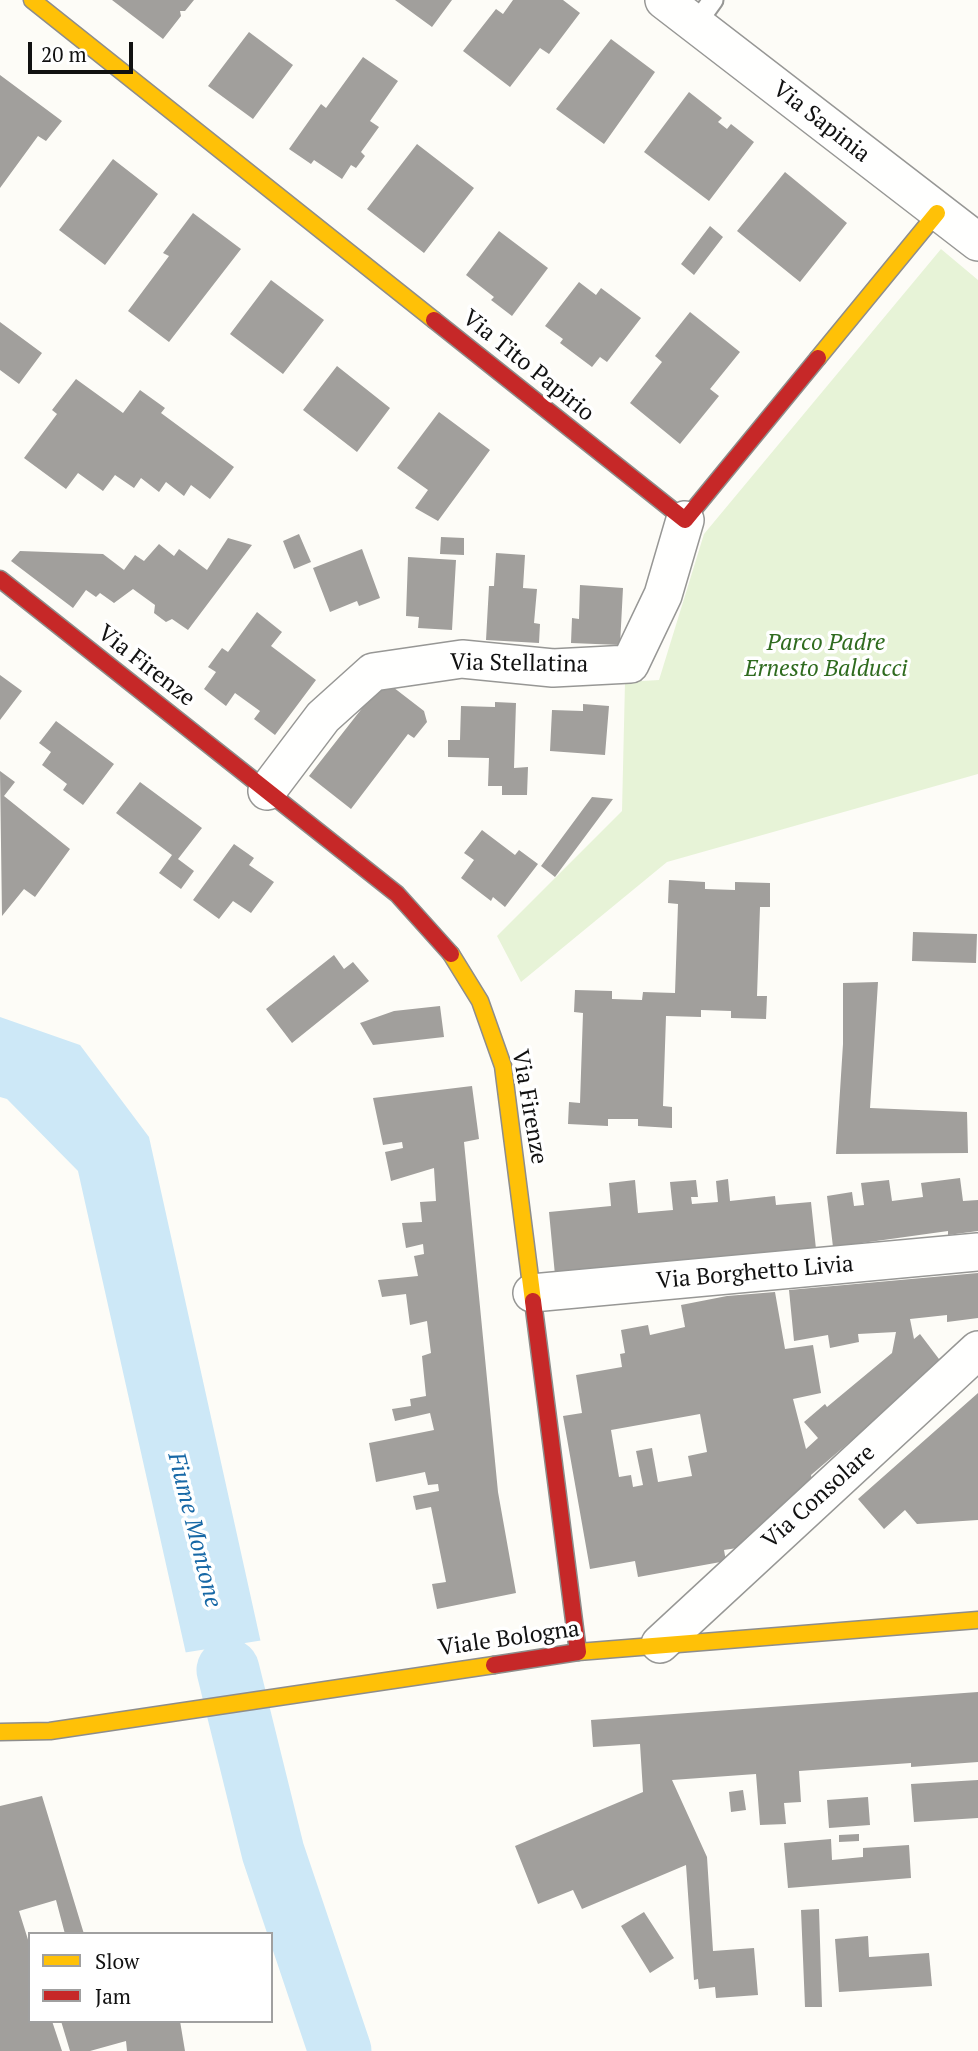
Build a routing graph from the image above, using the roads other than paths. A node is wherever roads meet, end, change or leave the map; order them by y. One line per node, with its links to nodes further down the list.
1 (32, 0): 6 (main road, Via Tito Papirio)
2 (664, 0): 3 (street, Via Sapinia)
3 (704, 12): 4 (street, Via Sapinia)
4 (937, 213): 5 (street, Via Sapinia); 6 (main road)
5 (978, 242)
6 (685, 520): 8 (street, Via Stellatina)
7 (0, 579): 8 (main road, Via Firenze)
8 (267, 791): 10 (main road, Via Firenze)
9 (978, 1252): 10 (street, Via Borghetto Livia)
10 (532, 1293): 14 (main road, Via Firenze)
11 (978, 1350): 13 (street, Via Consolare)
12 (978, 1620): 13 (main road, Viale Bologna)
13 (660, 1644): 14 (main road, Viale Bologna)
14 (579, 1652): 15 (main road, Viale Bologna)
15 (50, 1731): 16 (main road, Viale Bologna); 17 (main road, Viale Bologna)
16 (0, 1732)
17 (0, 1750)

